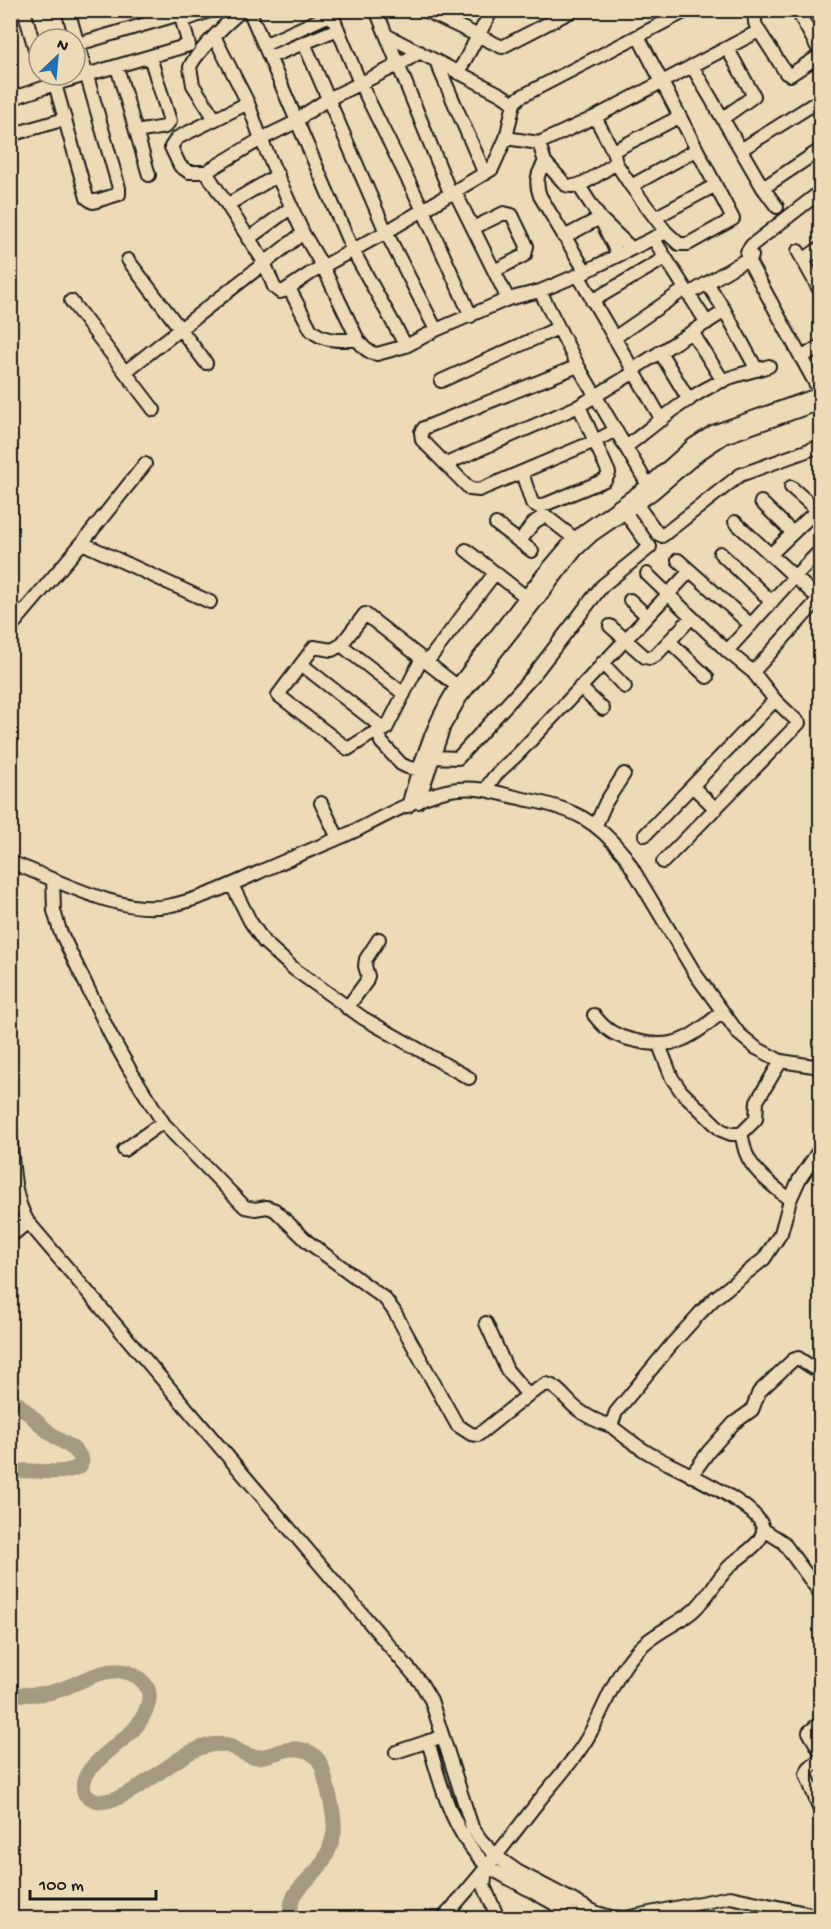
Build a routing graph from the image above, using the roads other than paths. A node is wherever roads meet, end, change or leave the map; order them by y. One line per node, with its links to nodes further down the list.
1 (24, 10): 15 (street)
2 (212, 10): 14 (street)
3 (243, 10): 22 (street)
4 (249, 10): 25 (street)
5 (376, 10): 19 (street)
6 (492, 10): 21 (street)
7 (688, 10): 20 (street)
8 (761, 10): 18 (street)
9 (797, 10): 18 (street)
10 (70, 11): 16 (street)
11 (572, 11): 21 (street)
12 (331, 12): 17 (street); 25 (street)
13 (430, 12): 21 (street)
14 (180, 15): 23 (street); 28 (street)
15 (29, 27)
16 (74, 27)
17 (338, 29): 24 (street); 36 (street)
18 (759, 31): 26 (street)
19 (386, 35): 27 (street); 31 (street)
20 (638, 36): 37 (street); 44 (street)
21 (479, 37): 34 (street)
22 (214, 38): 43 (street); 49 (street)
23 (87, 41)
24 (304, 43): 29 (street); 41 (street)
25 (264, 45): 29 (street)
26 (728, 48): 32 (street); 47 (street)
27 (420, 52): 30 (street); 31 (street)
28 (150, 57): 33 (street); 51 (street)
29 (270, 57): 50 (street)
30 (436, 61): 34 (street); 62 (street)
31 (398, 65): 36 (street); 70 (street)
32 (692, 66): 37 (street); 47 (street)
33 (117, 67): 35 (street); 51 (street)
34 (458, 73): 44 (street)
35 (87, 75): 48 (street)
36 (360, 83): 41 (street); 74 (street)
37 (661, 83): 45 (street); 46 (street)
38 (35, 87): 40 (street)
39 (50, 87): 48 (street)
40 (11, 96)
41 (328, 99): 50 (street); 78 (street)
42 (820, 100): 56 (street)
43 (248, 103): 49 (street); 54 (street)
44 (514, 103): 53 (street)
45 (596, 117): 55 (street); 59 (street)
46 (679, 117): 57 (street); 59 (street)
47 (723, 117): 56 (street)
48 (65, 119): 52 (street)
49 (215, 119): 61 (street)
50 (296, 122): 54 (street); 86 (street)
51 (136, 132): 63 (street)
52 (10, 135)
53 (506, 138): 55 (street); 62 (street)
54 (261, 139): 61 (street); 64 (street)
55 (539, 143): 60 (street)
56 (741, 149): 68 (street)
57 (696, 150): 66 (street); 67 (street)
58 (820, 150): 68 (street)
59 (615, 157): 65 (street); 66 (street)
60 (545, 162): 65 (street); 81 (street)
61 (206, 172): 71 (street)
62 (485, 174): 70 (street)
63 (149, 175)
64 (278, 175): 71 (street); 72 (street)
65 (579, 186): 76 (street)
66 (631, 186): 75 (street)
67 (714, 186): 75 (street); 79 (street)
68 (763, 188): 73 (street)
69 (820, 192): 88 (street)
70 (453, 193): 74 (street); 77 (street)
71 (227, 205): 83 (street)
72 (292, 207): 80 (street); 83 (street)
73 (777, 207)
74 (423, 210): 78 (street); 104 (street)
75 (656, 217): 79 (street)
76 (600, 218): 81 (street); 84 (street); 87 (street)
77 (473, 228): 93 (street); 93 (street)
78 (386, 232): 86 (street); 108 (street)
79 (666, 232): 82 (street)
80 (303, 233): 91 (street); 92 (street)
81 (564, 237): 94 (street)
82 (653, 238): 84 (street); 89 (street)
83 (248, 239): 91 (street)
84 (631, 248): 87 (street)
85 (820, 248): 99 (street)
86 (352, 249): 92 (street); 112 (street)
87 (618, 255): 94 (street)
88 (749, 255): 95 (street); 115 (street)
89 (665, 258): 98 (street); 102 (street)
90 (128, 260): 106 (street)
91 (264, 262): 96 (street); 106 (street)
92 (322, 267): 96 (street); 111 (street)
93 (494, 271): 100 (street)
94 (582, 274): 97 (street); 102 (street)
95 (707, 283): 98 (street); 103 (street)
96 (289, 288): 111 (street)
97 (540, 291): 100 (street); 107 (street)
98 (687, 291): 105 (street); 110 (street)
99 (820, 291)
100 (508, 299): 104 (street)
101 (71, 301): 118 (street)
102 (592, 301): 110 (street)
103 (725, 311): 105 (street); 122 (street)
104 (471, 316): 108 (street)
105 (707, 323): 109 (street)
106 (181, 328): 116 (street); 118 (street)
107 (558, 328): 117 (street); 121 (street)
108 (436, 330): 112 (street)
109 (693, 332): 114 (street); 122 (street)
110 (614, 338): 119 (street)
111 (358, 340): 112 (street)
112 (406, 346)
113 (820, 346): 115 (street)
114 (660, 352): 119 (street); 125 (street)
115 (805, 357): 120 (street); 123 (street)
116 (206, 363)
117 (578, 366): 124 (street); 135 (street)
118 (125, 372): 128 (street)
119 (633, 372): 124 (street); 129 (street)
120 (820, 378)
121 (441, 381)
122 (723, 381): 125 (street)
123 (820, 393): 138 (street)
124 (596, 395): 127 (street); 130 (street)
125 (689, 400): 129 (street)
126 (820, 403): 138 (street)
127 (579, 406): 131 (street); 135 (street)
128 (154, 410)
129 (662, 420): 133 (street)
130 (616, 430): 131 (street); 133 (street)
131 (595, 441): 136 (street); 136 (street)
132 (820, 446): 139 (street)
133 (626, 447): 138 (street)
134 (145, 464): 148 (street)
135 (446, 464): 136 (street)
136 (522, 472)
137 (791, 487): 141 (street)
138 (650, 489): 139 (street)
139 (634, 500): 142 (street); 146 (street)
140 (761, 502): 145 (street)
141 (819, 508): 145 (street)
142 (625, 512): 186 (street); 186 (street)
143 (735, 522): 153 (street)
144 (496, 524): 147 (street)
145 (794, 533): 153 (street)
146 (575, 539): 147 (street); 160 (street)
147 (520, 542): 150 (street)
148 (82, 543): 163 (street); 169 (street)
149 (466, 550): 156 (street)
150 (532, 551)
151 (820, 551): 158 (street)
152 (720, 553): 164 (street)
153 (770, 555): 158 (street)
154 (678, 560): 155 (street)
155 (690, 571): 159 (street); 167 (street)
156 (495, 573): 160 (street); 174 (street)
157 (647, 574): 159 (street)
158 (793, 578): 161 (street); 164 (street)
159 (668, 593): 165 (street); 166 (street)
160 (526, 597): 179 (street)
161 (820, 599): 177 (street)
162 (630, 600): 165 (street)
163 (210, 602)
164 (772, 602): 167 (street)
165 (647, 616): 170 (street)
166 (693, 617): 171 (street); 173 (street)
167 (751, 625): 173 (street)
168 (610, 626): 170 (street)
169 (10, 628)
170 (624, 639): 171 (street); 175 (street)
171 (669, 641): 178 (street)
172 (341, 645): 174 (street); 176 (street); 182 (street)
173 (727, 651): 177 (street)
174 (424, 660): 179 (street); 182 (street)
175 (602, 663): 180 (street); 181 (street)
176 (301, 664): 185 (street); 185 (street)
177 (753, 672): 183 (street)
178 (707, 677)
179 (457, 686): 187 (street)
180 (580, 687): 184 (street); 190 (street)
181 (626, 687)
182 (404, 694): 185 (street)
183 (775, 700): 189 (street); 193 (street)
184 (603, 709)
185 (380, 732): 187 (street)
186 (433, 757): 187 (street)
187 (424, 771): 192 (street)
188 (624, 774): 194 (street)
189 (692, 786): 193 (street); 196 (street)
190 (488, 787): 192 (street); 194 (street)
191 (321, 803): 195 (street)
192 (413, 804): 195 (street)
193 (716, 809): 198 (street)
194 (598, 820): 203 (street)
195 (335, 832): 200 (street)
196 (645, 835)
197 (10, 862): 199 (street)
198 (663, 862)
199 (53, 879): 200 (street); 209 (street)
200 (232, 885): 202 (street)
201 (379, 939): 202 (street)
202 (347, 1008): 208 (street)
203 (722, 1012): 205 (street); 206 (street)
204 (594, 1015): 205 (street)
205 (659, 1046): 211 (street)
206 (781, 1060): 207 (street); 211 (street)
207 (820, 1067)
208 (469, 1078)
209 (163, 1122): 212 (street); 220 (street)
210 (10, 1132): 214 (street)
211 (741, 1134): 215 (street)
212 (124, 1150)
213 (820, 1152): 215 (street)
214 (13, 1184): 216 (street)
215 (790, 1200): 221 (street)
216 (28, 1222): 217 (street); 226 (street)
217 (10, 1237)
218 (486, 1323): 220 (street)
219 (820, 1366): 222 (street)
220 (528, 1395): 221 (street)
221 (611, 1426): 222 (street)
222 (691, 1476): 223 (street)
223 (764, 1530): 224 (street); 234 (street)
224 (818, 1585)
225 (820, 1723): 229 (street)
226 (442, 1737): 227 (street); 231 (street)
227 (428, 1740): 228 (street); 232 (street)
228 (396, 1752)
229 (820, 1752)
230 (820, 1758): 233 (street)
231 (462, 1801): 232 (street); 234 (street)
232 (448, 1806): 235 (street)
233 (820, 1810)
234 (496, 1856): 235 (street); 236 (street)
235 (487, 1868): 236 (street); 238 (street); 239 (street)
236 (531, 1886): 240 (street); 241 (street)
237 (820, 1916): 241 (street)
238 (443, 1918)
239 (498, 1918)
240 (580, 1918)
241 (625, 1918)

